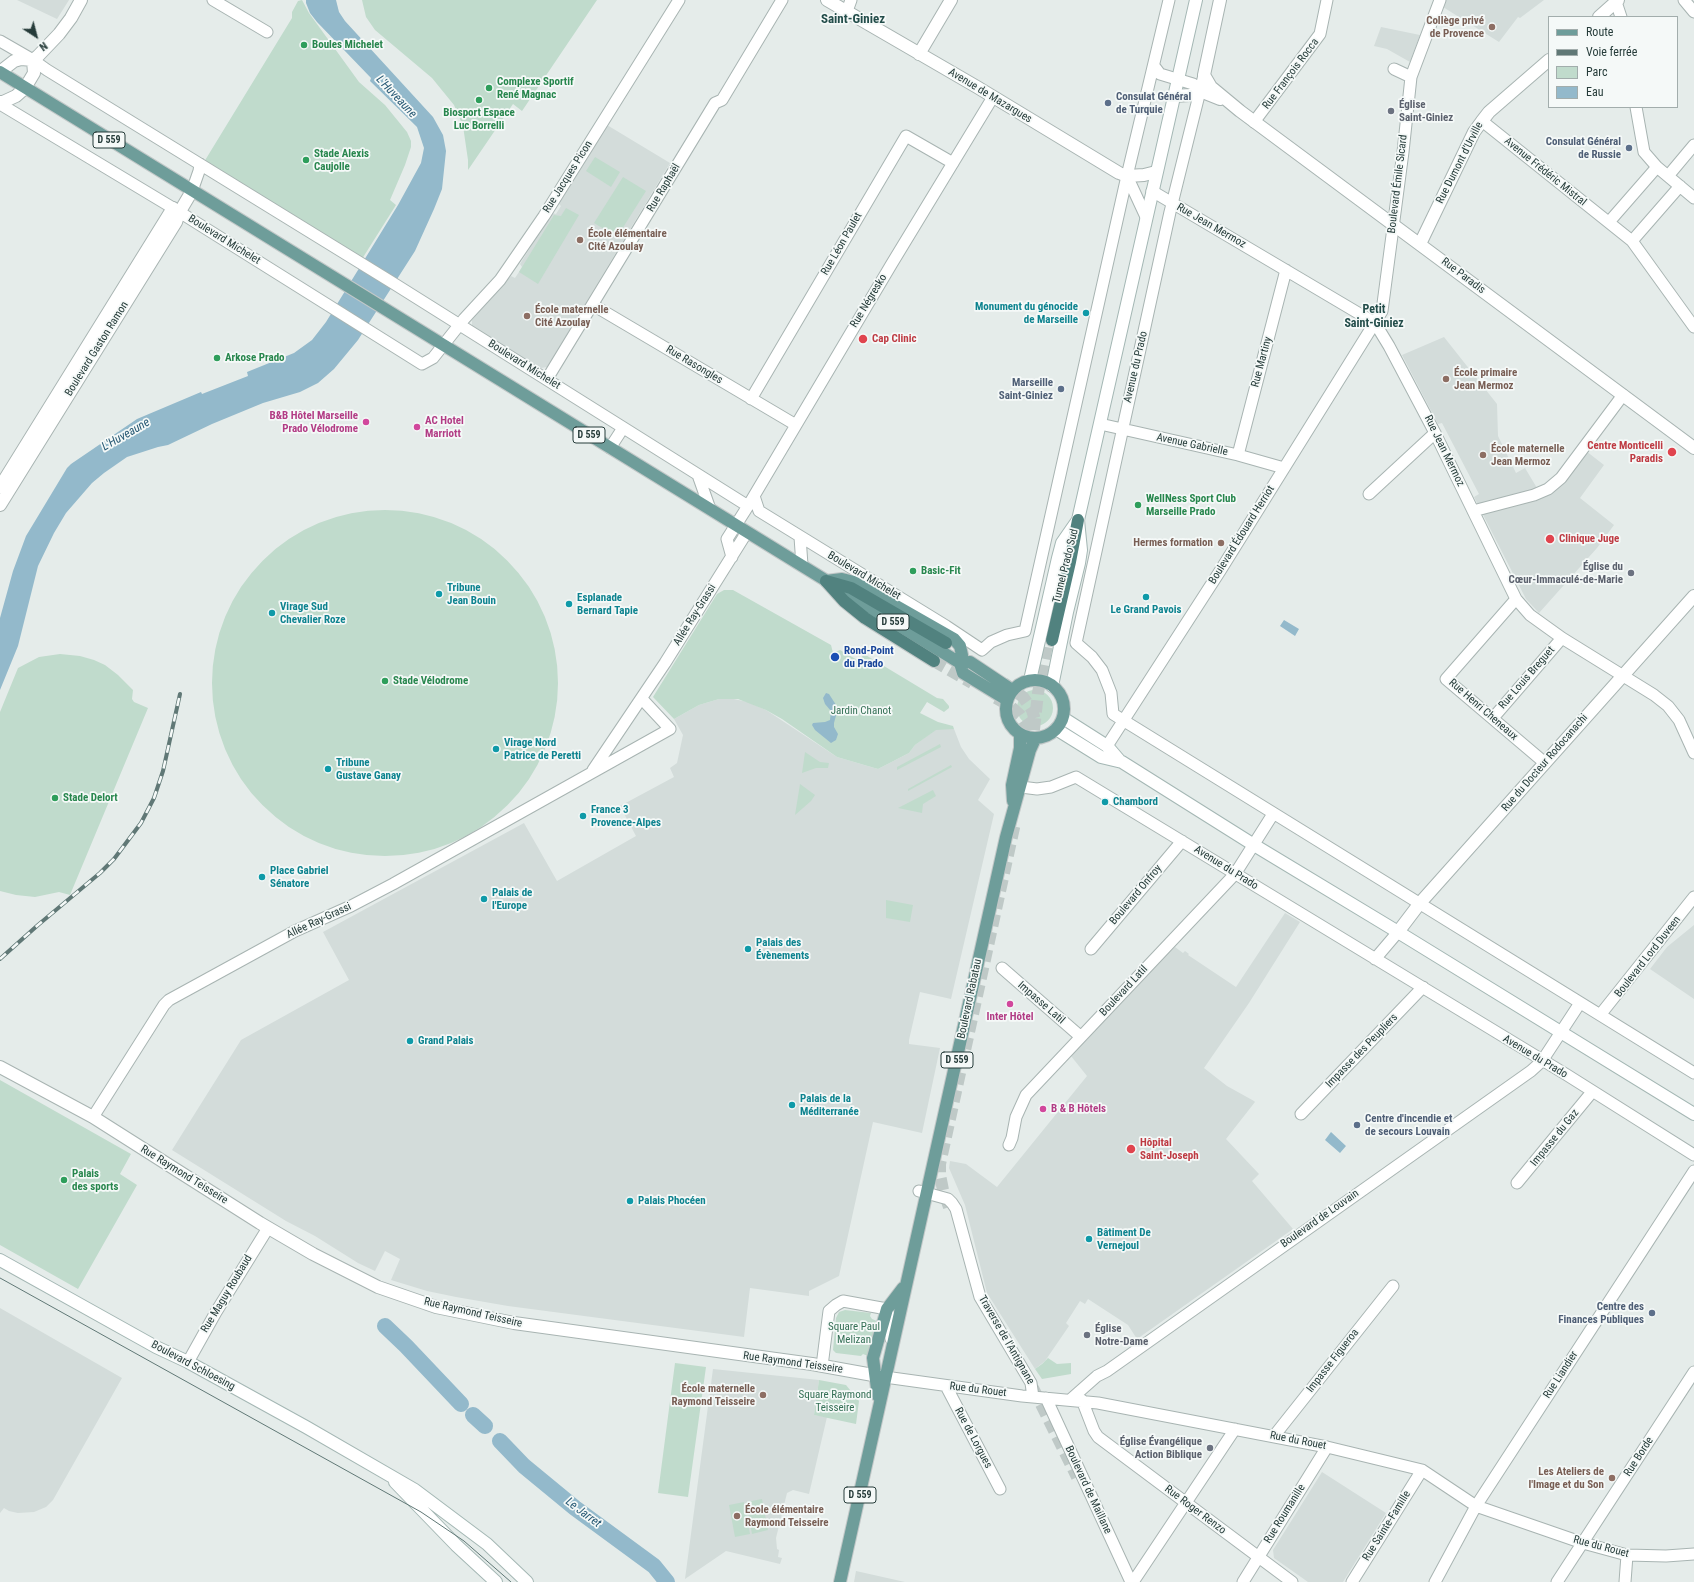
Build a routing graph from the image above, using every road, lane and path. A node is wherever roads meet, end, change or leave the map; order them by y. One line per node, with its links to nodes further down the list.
1 (81, 0): 21 (street)
2 (213, 0): 18 (street)
3 (679, 0): 59 (street, Rue Jacques Picon)
4 (782, 0): 57 (street, Rue Raphaël)
5 (827, 0): 14 (street, Avenue de Mazargues)
6 (951, 0): 20 (street)
7 (1169, 0): 23 (street)
8 (1196, 0): 28 (street, Avenue du Prado)
9 (1220, 0): 26 (street, Avenue du Prado)
10 (1327, 0): 37 (street, Rue François Rocca)
11 (1440, 0): 27 (street, Boulevard Émile Sicard)
12 (1684, 0): 15 (street)
13 (1617, 1): 16 (street); 17 (street)
14 (849, 6): 20 (street, Avenue de Mazargues)
15 (1694, 12)
16 (1600, 16)
17 (1621, 16)
18 (267, 32)
19 (0, 41): 21 (street, Boulevard Michelet)
20 (919, 54): 32 (street, Avenue de Mazargues)
21 (33, 60): 25 (street); 29 (street); 40 (street, Boulevard Michelet)
22 (1548, 61): 36 (street, Rue Dumont d'Urville)
23 (1154, 66): 28 (street); 43 (street)
24 (1394, 69): 27 (street)
25 (0, 72): 29 (main road, D 559)
26 (1204, 75): 30 (street, Avenue du Prado); 34 (street, Rue Paradis)
27 (1411, 77): 53 (street, Boulevard Émile Sicard)
28 (1178, 80): 30 (street); 31 (street, Avenue du Prado)
29 (25, 88): 33 (street); 46 (main road, D 559)
30 (1200, 91): 31 (street); 34 (street, Rue Paradis); 49 (street, Avenue du Prado)
31 (1174, 96): 42 (street, Avenue du Prado)
32 (993, 97): 39 (street, Rue Négresko); 43 (street, Avenue de Mazargues)
33 (0, 103): 50 (street, Boulevard Michelet)
34 (1231, 104): 37 (street, Rue Paradis)
35 (1636, 108): 41 (street)
36 (1482, 121): 52 (street, Avenue Frédéric Mistral); 55 (street, Rue Dumont d'Urville)
37 (1254, 122): 53 (street, Rue Paradis)
38 (1694, 145): 44 (street)
39 (953, 162): 64 (street, Rue Léon Paulet); 66 (street, Rue Négresko)
40 (200, 164): 46 (street); 59 (street, Boulevard Michelet)
41 (1657, 167): 44 (street); 52 (street)
42 (1156, 172): 43 (street); 47 (street, Avenue du Prado)
43 (1127, 176): 51 (street); 88 (street)
44 (1668, 176): 45 (street)
45 (1680, 186): 48 (street); 54 (street)
46 (192, 191): 50 (street, Boulevard Gaston Ramon); 61 (main road, D 559)
47 (1152, 191): 49 (street, Rue Jean Mermoz); 51 (street, Avenue du Prado)
48 (1694, 198)
49 (1173, 204): 56 (street, Rue Jean Mermoz); 68 (street, Avenue du Prado)
50 (176, 210): 61 (street, Boulevard Michelet); 75 (street, Boulevard Gaston Ramon); 78 (street, Boulevard Gaston Ramon)
51 (1146, 216): 65 (street, Avenue du Prado)
52 (1609, 222): 54 (street, Avenue Frédéric Mistral)
53 (1393, 224): 55 (street, Rue Paradis); 58 (street, Boulevard Émile Sicard)
54 (1632, 241): 60 (street)
55 (1420, 244): 63 (street, Rue Paradis)
56 (1286, 270): 58 (street, Rue Jean Mermoz); 72 (street, Rue Martiny)
57 (593, 305): 62 (street, Rue Raphaël); 64 (street, Rue Rasongles)
58 (1375, 323): 69 (street, Rue Jean Mermoz); 73 (street, Boulevard Édouard Herriot)
59 (459, 324): 61 (street, Rue Jacques Picon); 62 (street, Boulevard Michelet)
60 (1694, 327)
61 (443, 345): 70 (main road, D 559)
62 (547, 379): 67 (street, Boulevard Michelet)
63 (1623, 395): 71 (street, Rue Paradis); 81 (street)
64 (751, 399): 66 (street, Rue Rasongles)
65 (1100, 424): 68 (street, Avenue Gabrielle); 82 (street, Avenue du Prado)
66 (796, 425): 77 (street, Rue Négresko)
67 (623, 428): 70 (street); 74 (street, Boulevard Michelet)
68 (1122, 430): 72 (street, Avenue Gabrielle); 105 (street, Avenue du Prado)
69 (1435, 433): 76 (street); 81 (street, Rue Jean Mermoz)
70 (610, 448): 80 (main road, D 559)
71 (1694, 448)
72 (1238, 455): 73 (street, Avenue Gabrielle)
73 (1284, 468): 105 (street, Boulevard Édouard Herriot)
74 (698, 475): 79 (street, Boulevard Michelet); 80 (street)
75 (0, 487)
76 (1369, 494)
77 (754, 496): 79 (street, Rue Négresko); 85 (street, Boulevard Michelet)
78 (0, 505)
79 (748, 506): 83 (street, Rue Négresko)
80 (710, 509): 83 (main road, D 559)
81 (1473, 511): 92 (street, Rue Jean Mermoz)
82 (1078, 520): 89 (street, Avenue du Prado); 94 (highway, Tunnel Prado Sud); 100 (street, Avenue du Prado)
83 (736, 525): 84 (main road, D 559); 86 (street, Rue Négresko)
84 (747, 532): 86 (street, Allée Ray-Grassi); 87 (main road, D 559)
85 (800, 537): 87 (street); 88 (street, Boulevard Michelet)
86 (732, 556): 102 (street, Allée Ray-Grassi)
87 (802, 565): 90 (main road, D 559)
88 (1036, 576): 89 (street)
89 (1054, 580): 99 (street, Avenue du Prado)
90 (826, 581): 95 (highway); 96 (highway); 97 (main road, D 559); 97 (main road, Boulevard Michelet)
91 (1694, 596): 98 (street, Rue du Docteur Rodocanachi)
92 (1516, 598): 93 (street, Rue Jean Mermoz); 104 (street, Rue Henri Cheneaux)
93 (1562, 638): 98 (street, Rue Jean Mermoz); 104 (street, Rue Louis Breguet)
94 (1050, 639)
95 (946, 643)
96 (934, 661)
97 (960, 663): 101 (main road, D 559)
98 (1622, 676): 110 (street, Rue Jean Mermoz); 112 (street, Rue du Docteur Rodocanachi)
99 (1030, 680): 100 (main road); 101 (main road)
100 (1052, 686): 103 (main road)
101 (1010, 695): 107 (main road)
102 (642, 699): 113 (street, Allée Ray-Grassi); 113 (street, Allée Ray-Grassi)
103 (1063, 718): 106 (main road); 109 (street)
104 (1493, 718): 112 (street, Rue Henri Cheneaux)
105 (1124, 721): 109 (street, Boulevard Édouard Herriot); 116 (street)
106 (1056, 729): 108 (main road); 111 (street)
107 (1020, 735): 108 (main road); 115 (main road, Boulevard Rabatau / D 559)
108 (1035, 739): 114 (main road, Boulevard Rabatau / D 559)
109 (1107, 746): 111 (street)
110 (1694, 752)
111 (1119, 760): 118 (street)
112 (1545, 763): 121 (street, Rue du Docteur Rodocanachi)
113 (592, 772): 137 (street, Allée Ray-Grassi)
114 (1021, 787): 115 (main road, Boulevard Rabatau / D 559); 117 (street, Avenue du Prado)
115 (1013, 807): 142 (main road, Boulevard Rabatau / D 559)
116 (1273, 814): 118 (street); 121 (street)
117 (1182, 841): 119 (street, Avenue du Prado); 123 (street, Boulevard Onfroy)
118 (1254, 845): 119 (street, Boulevard Latil); 122 (street)
119 (1235, 874): 124 (street, Avenue du Prado); 130 (street, Boulevard Latil)
120 (1694, 897): 128 (street, Boulevard Lord Duveen)
121 (1420, 903): 122 (street, Rue du Docteur Rodocanachi); 127 (street)
122 (1398, 932): 124 (street); 129 (street)
123 (1091, 949)
124 (1375, 960): 126 (street, Avenue du Prado)
125 (1002, 968): 130 (street, Impasse Latil)
126 (1423, 988): 131 (street, Avenue du Prado); 135 (street, Impasse des Peupliers)
127 (1580, 1003): 128 (street); 129 (street)
128 (1600, 1015): 133 (street)
129 (1560, 1032): 131 (street, Boulevard de Louvain); 136 (street)
130 (1081, 1037): 138 (street, Boulevard Latil)
131 (1542, 1061): 134 (street, Avenue du Prado); 156 (street, Boulevard de Louvain)
132 (0, 1067): 137 (street, Rue Raymond Teisseire)
133 (1694, 1073)
134 (1592, 1092): 139 (street, Avenue du Prado); 141 (street, Impasse du Gaz)
135 (1301, 1114)
136 (1694, 1114)
137 (93, 1117): 143 (street, Rue Raymond Teisseire)
138 (1009, 1145)
139 (1694, 1156)
140 (1694, 1171): 164 (street, Rue Liandier)
141 (1517, 1183)
142 (923, 1192): 145 (main road, Boulevard Rabatau / D 559); 154 (street, Traverse de l'Antignane)
143 (268, 1228): 149 (street, Rue Maguy Roubaud); 150 (street, Rue Raymond Teisseire)
144 (0, 1260): 149 (street, Boulevard Schloesing)
145 (906, 1284): 147 (main road, Boulevard Rabatau / D 559); 148 (main road, Boulevard Rabatau / D 559)
146 (1393, 1286): 158 (street, Impasse Figueroa)
147 (887, 1309): 148 (street, Boulevard Rabatau); 150 (street); 152 (main road, Boulevard Rabatau / D 559)
148 (890, 1357): 152 (main road, Boulevard Rabatau / D 559)
149 (188, 1362): 161 (street, Boulevard Schloesing)
150 (822, 1366): 152 (street, Rue Raymond Teisseire)
151 (1694, 1372): 165 (street, Rue Borde)
152 (880, 1376): 153 (street, Rue du Rouet); 173 (main road, Boulevard Rabatau / D 559)
153 (946, 1386): 154 (street, Rue du Rouet); 162 (street, Rue de Lorgues)
154 (1033, 1397): 155 (street, Rue du Rouet)
155 (1046, 1398): 156 (street, Rue du Rouet); 174 (street, Boulevard de Maillane)
156 (1076, 1400): 157 (street, Rue du Rouet); 163 (street, Rue Roger Renzo)
157 (1235, 1429): 158 (street, Rue du Rouet); 163 (street)
158 (1274, 1436): 159 (street, Rue du Rouet)
159 (1327, 1447): 160 (street, Rue du Rouet); 169 (street, Rue Roumanille)
160 (1422, 1470): 164 (street, Rue du Rouet); 177 (street, Rue Sainte-Famille)
161 (386, 1473): 168 (street, Boulevard Schloesing); 170 (street, Boulevard Schloesing)
162 (1000, 1489)
163 (1186, 1503): 169 (street, Rue Roger Renzo); 174 (street)
164 (1476, 1506): 165 (street, Rue du Rouet); 178 (street, Rue Liandier)
165 (1583, 1543): 167 (street, Rue du Rouet); 179 (street, Rue Borde)
166 (1694, 1554): 167 (street, Rue du Rouet)
167 (1627, 1555): 180 (street)
168 (501, 1557): 171 (street, Boulevard Schloesing); 172 (street, Boulevard Schloesing)
169 (1258, 1557): 175 (street, Rue Roumanille); 176 (street, Rue Roger Renzo)
170 (496, 1582)
171 (527, 1582)
172 (536, 1582)
173 (840, 1582)
174 (1132, 1582)
175 (1242, 1582)
176 (1292, 1582)
177 (1352, 1582)
178 (1435, 1582)
179 (1557, 1582)
180 (1625, 1582)

